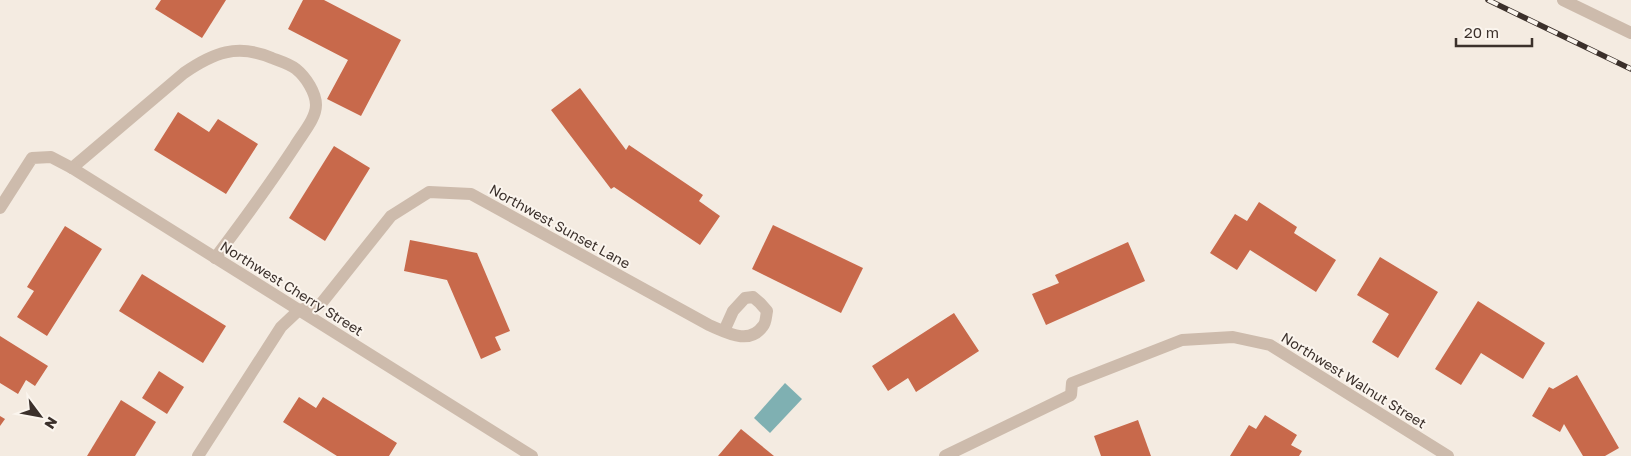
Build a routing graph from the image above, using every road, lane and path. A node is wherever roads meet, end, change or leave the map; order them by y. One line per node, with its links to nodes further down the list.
1 (1564, 0): 2 (street)
2 (1631, 33)
3 (72, 168): 4 (street, Northwest Cherry Street); 5 (street, Northwest Cherry Street); 5 (street)
4 (0, 208)
5 (216, 258): 6 (street, Northwest Cherry Street)
6 (299, 310): 7 (street, Northwest Sunset Lane); 8 (street); 9 (street, Northwest Cherry Street)
7 (724, 331)
8 (198, 456)
9 (532, 456)
10 (945, 456): 11 (street, Northwest Walnut Street)
11 (1448, 456)

